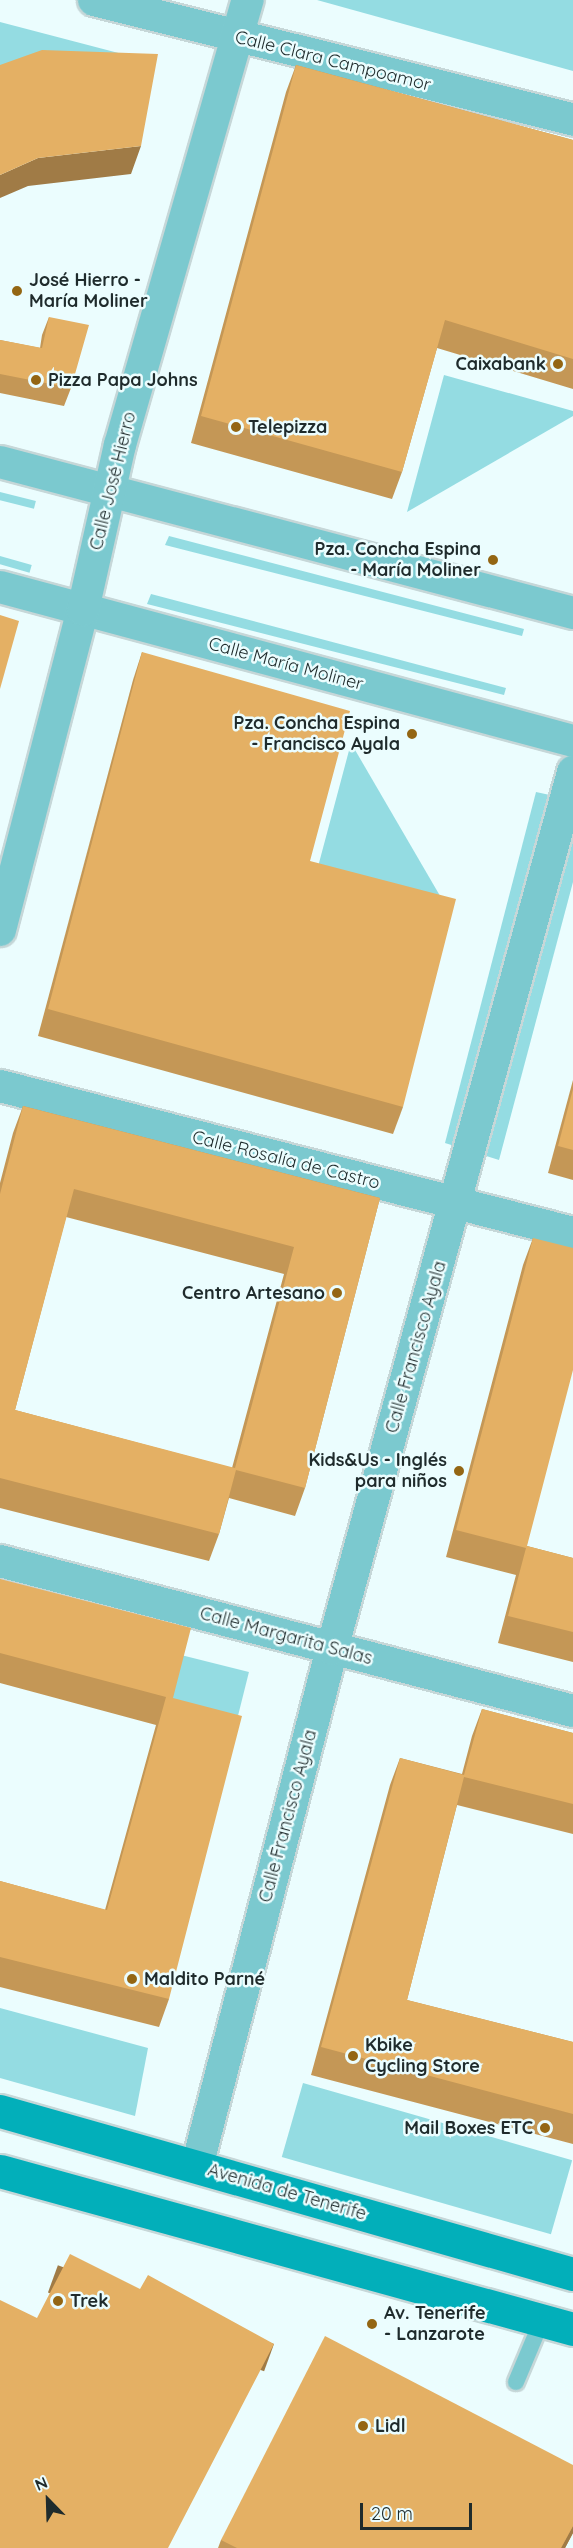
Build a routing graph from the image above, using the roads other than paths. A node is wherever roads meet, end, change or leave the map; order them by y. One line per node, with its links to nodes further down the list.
1 (94, 0): 3 (street, Calle Clara Campoamor)
2 (248, 0): 3 (street, Calle José Hierro)
3 (237, 38): 4 (street, Calle Clara Campoamor); 6 (street, Calle José Hierro)
4 (573, 119)
5 (0, 462): 6 (street)
6 (109, 490): 8 (street, Calle José Hierro); 9 (street)
7 (0, 587): 8 (street, Calle María Moliner)
8 (83, 610): 10 (street, Calle María Moliner); 12 (street, Calle José Hierro)
9 (573, 613)
10 (573, 741)
11 (573, 772): 14 (street, Calle Francisco Ayala)
12 (0, 930)
13 (0, 1086): 14 (street, Calle Rosalía de Castro)
14 (456, 1204): 15 (street, Calle Rosalía de Castro); 17 (street, Calle Francisco Ayala)
15 (573, 1233)
16 (0, 1561): 17 (street, Calle Margarita Salas)
17 (332, 1649): 18 (street, Calle Margarita Salas); 20 (street, Calle Francisco Ayala)
18 (573, 1711)
19 (0, 2110): 20 (main road, Avenida de Tenerife)
20 (197, 2166): 22 (main road, Avenida de Tenerife)
21 (0, 2172): 23 (main road)
22 (573, 2274)
23 (542, 2320): 24 (main road); 25 (lane)
24 (573, 2329)
25 (516, 2382)

